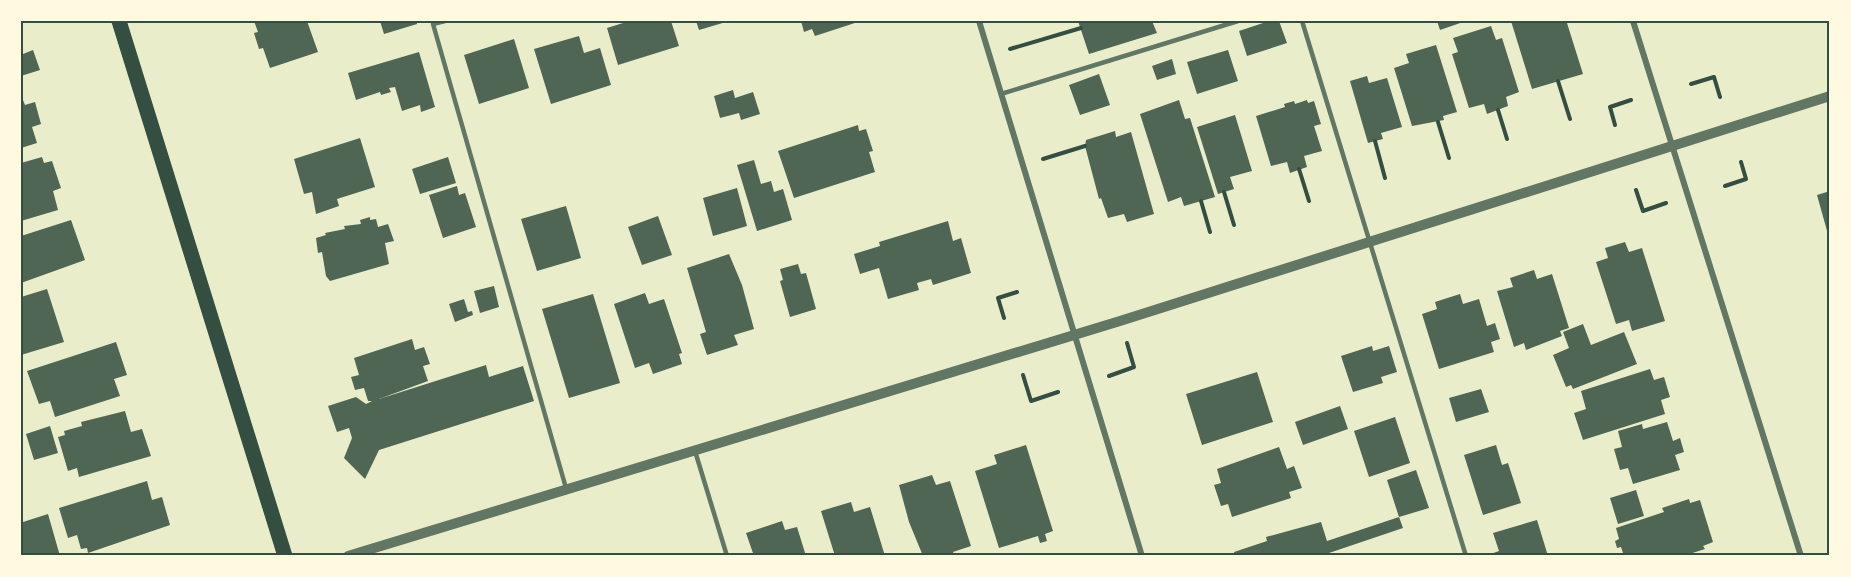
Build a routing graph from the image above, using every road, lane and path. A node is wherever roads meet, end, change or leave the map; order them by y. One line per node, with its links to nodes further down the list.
1 (119, 21): 46 (main road)
2 (445, 21): 45 (lane)
3 (979, 21): 8 (street)
4 (1238, 21): 11 (lane)
5 (1302, 21): 36 (lane)
6 (1634, 21): 21 (street)
7 (1081, 28): 8 (path)
8 (989, 56): 11 (street)
9 (1558, 81): 16 (path)
10 (1691, 84): 13 (path)
11 (1001, 94): 25 (street)
12 (1830, 96): 21 (street)
13 (1720, 97)
14 (1631, 100): 18 (path)
15 (1498, 110): 19 (path)
16 (1570, 120)
17 (1438, 122): 23 (path)
18 (1616, 125)
19 (1507, 140)
20 (1375, 141): 27 (path)
21 (1672, 144): 36 (street); 51 (street)
22 (1086, 146): 25 (path)
23 (1449, 158)
24 (1741, 162): 28 (path)
25 (1023, 165): 39 (street)
26 (1299, 169): 32 (path)
27 (1385, 178)
28 (1725, 186)
29 (1636, 190): 33 (path)
30 (1224, 192): 34 (path)
31 (1201, 201): 35 (path)
32 (1309, 201)
33 (1666, 203)
34 (1234, 225)
35 (1210, 232)
36 (1372, 242): 39 (street); 50 (lane)
37 (1017, 292): 38 (path)
38 (1004, 318)
39 (1076, 335): 44 (street); 49 (street)
40 (1126, 339): 42 (path)
41 (1023, 375): 43 (path)
42 (1109, 376)
43 (1058, 392)
44 (695, 451): 45 (street); 48 (lane)
45 (567, 490): 47 (street)
46 (285, 556)
47 (348, 556)
48 (727, 556)
49 (1143, 556)
50 (1466, 556)
51 (1801, 556)

